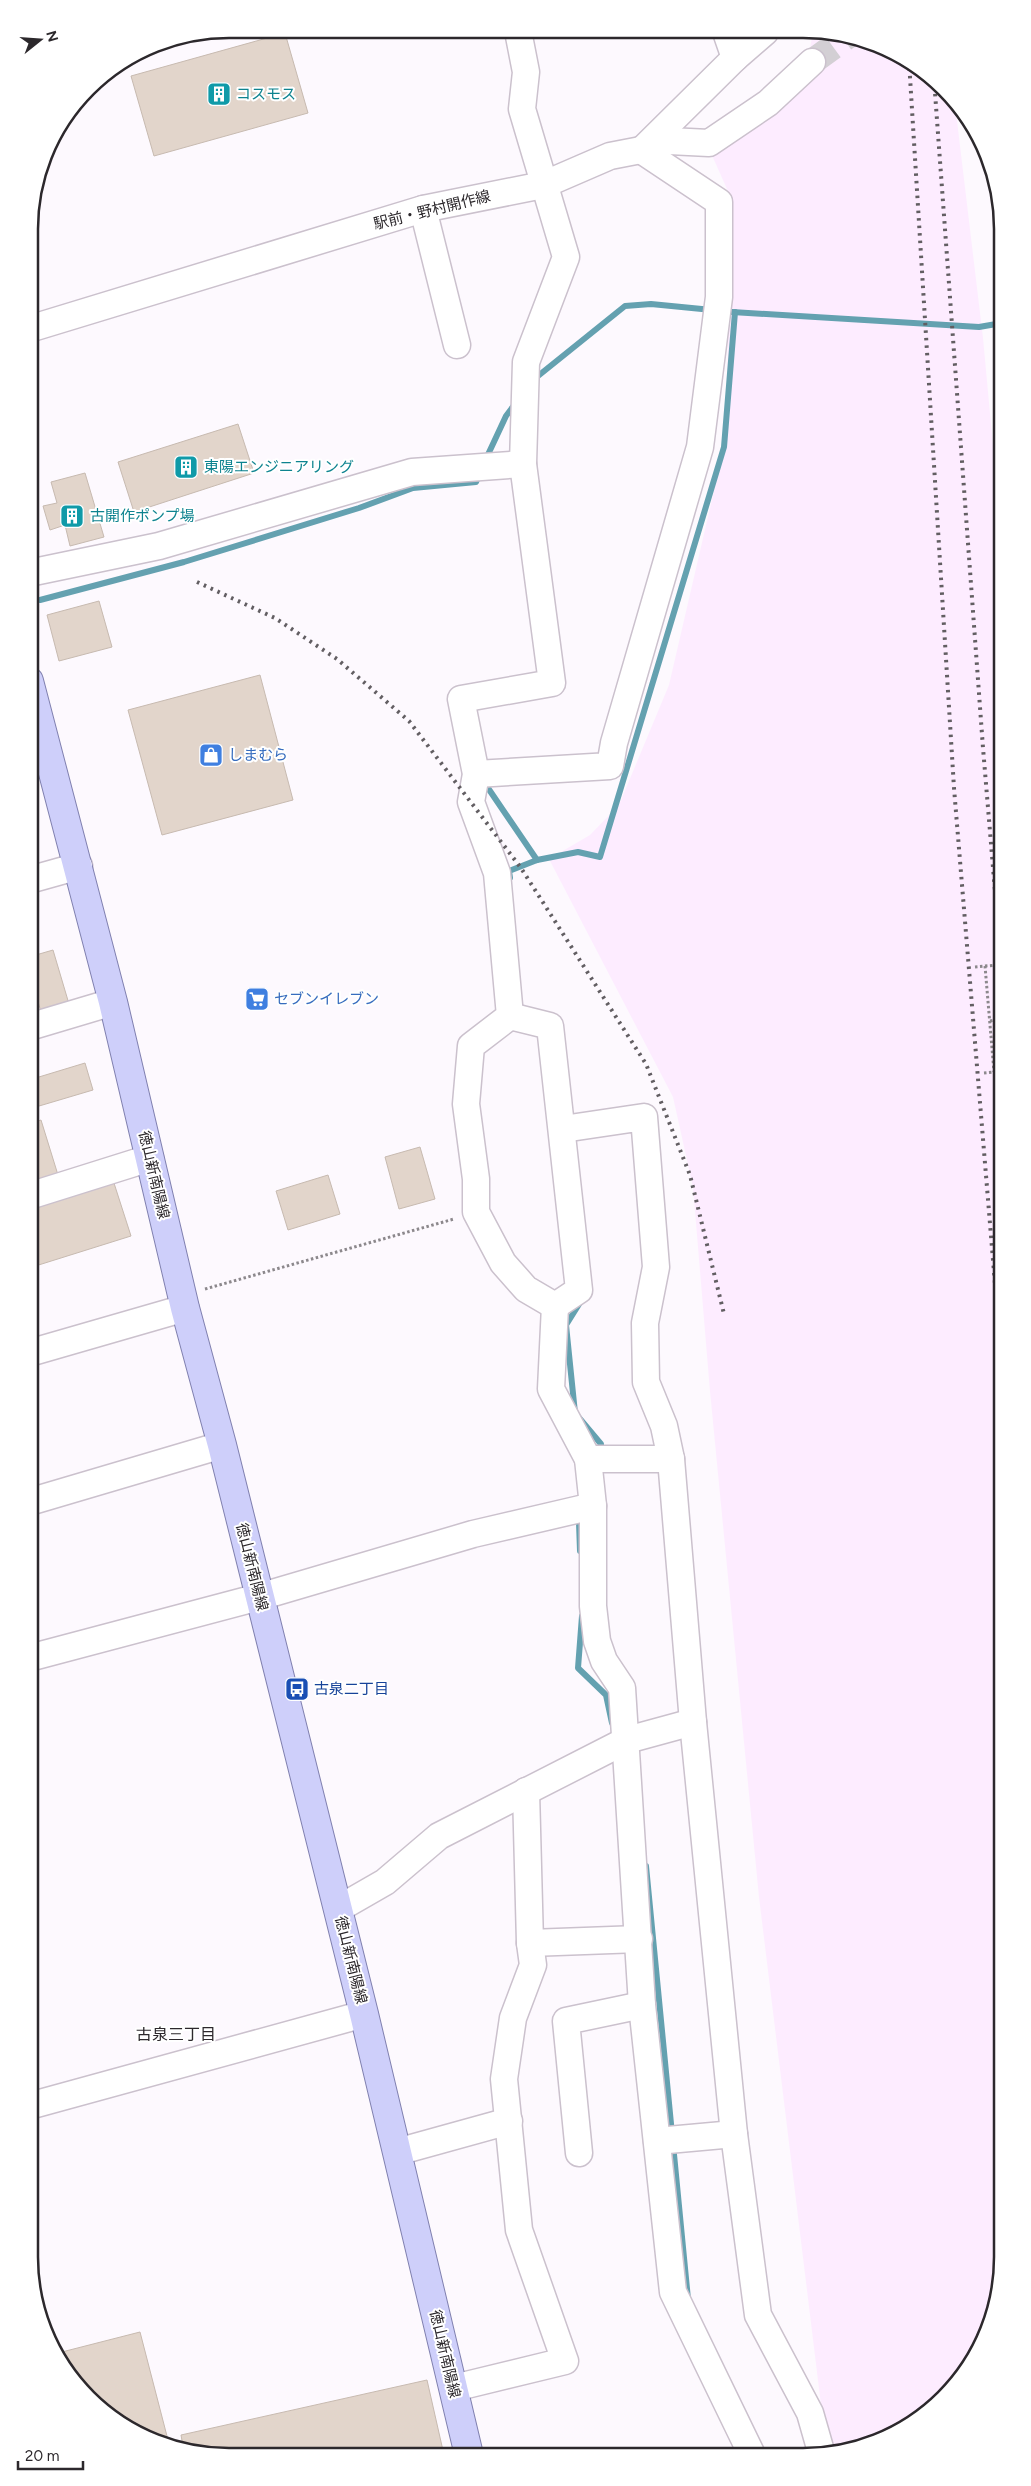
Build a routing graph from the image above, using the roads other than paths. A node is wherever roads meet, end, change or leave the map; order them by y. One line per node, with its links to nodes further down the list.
1 (520, 38): 7 (street)
2 (728, 38): 4 (street)
3 (758, 38): 4 (street)
4 (735, 58): 6 (street)
5 (812, 62): 6 (street, 駅前・野村開作線)
6 (641, 150): 7 (street, 駅前・野村開作線); 14 (street)
7 (543, 184): 8 (street, 駅前・野村開作線); 11 (street)
8 (423, 209): 9 (street, 駅前・野村開作線); 10 (street)
9 (38, 325)
10 (457, 346)
11 (523, 464): 12 (street); 14 (street)
12 (38, 571)
13 (38, 750): 15 (main road, 徳山新南陽線)
14 (476, 774): 18 (street)
15 (78, 866): 16 (street); 17 (main road, 徳山新南陽線)
16 (38, 877)
17 (114, 1002): 19 (street); 21 (main road, 徳山新南陽線)
18 (510, 1016): 20 (street); 24 (street)
19 (38, 1024)
20 (563, 1129): 24 (street); 28 (street)
21 (150, 1158): 22 (street); 23 (main road, 徳山新南陽線)
22 (38, 1193)
23 (183, 1302): 25 (street); 26 (main road, 徳山新南陽線)
24 (555, 1306): 27 (street)
25 (38, 1350)
26 (222, 1445): 29 (street); 31 (main road, 徳山新南陽線)
27 (588, 1459): 28 (street); 30 (street)
28 (671, 1459): 33 (street)
29 (38, 1499)
30 (593, 1506): 31 (street); 34 (street)
31 (259, 1597): 32 (street); 36 (main road, 徳山新南陽線)
32 (38, 1656)
33 (693, 1722): 34 (street); 43 (street)
34 (627, 1740): 35 (street); 37 (street)
35 (526, 1792): 36 (street); 38 (street)
36 (338, 1909): 40 (main road, 徳山新南陽線)
37 (639, 1939): 38 (street); 39 (street)
38 (530, 1943): 42 (street)
39 (642, 2005): 44 (street); 46 (street)
40 (364, 2014): 41 (street); 45 (main road, 徳山新南陽線)
41 (38, 2104)
42 (509, 2121): 45 (street); 47 (street)
43 (734, 2134): 44 (street); 50 (street)
44 (657, 2141): 49 (street)
45 (397, 2152): 47 (main road, 徳山新南陽線)
46 (579, 2153)
47 (454, 2388): 48 (main road, 徳山新南陽線)
48 (467, 2448)
49 (749, 2448)
50 (820, 2448)

